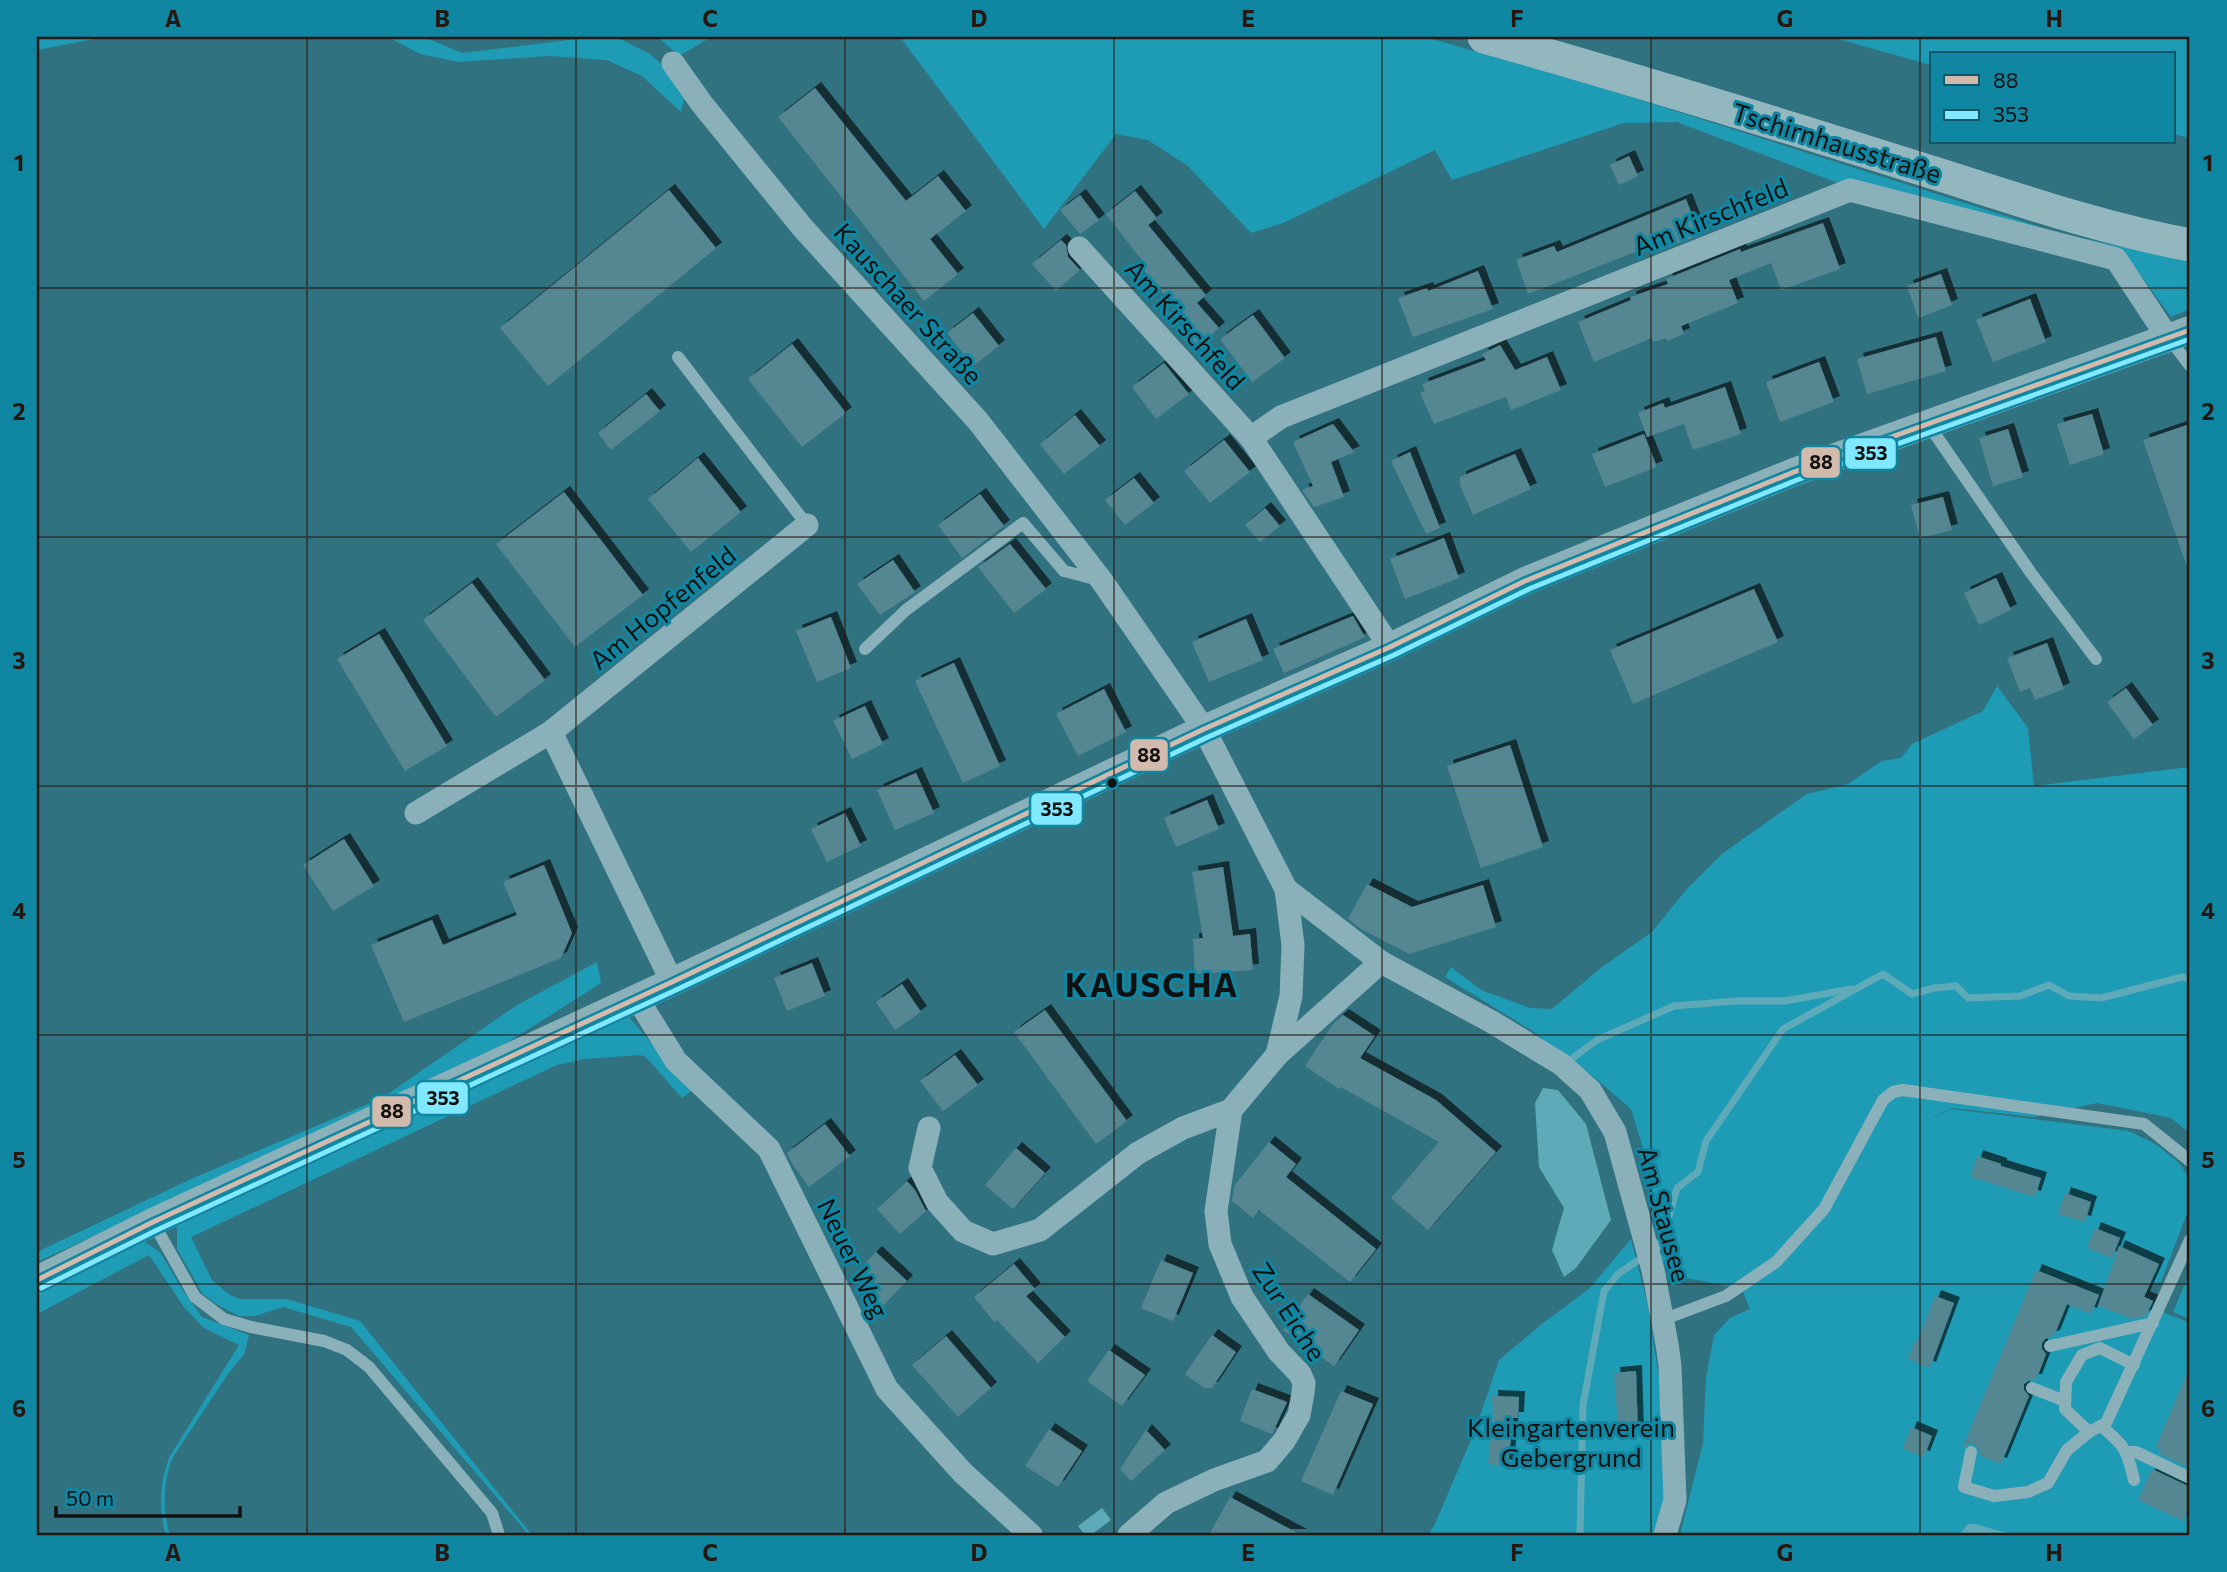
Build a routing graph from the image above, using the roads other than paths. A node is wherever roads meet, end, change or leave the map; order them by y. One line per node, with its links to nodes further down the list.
1 (1483, 37): 3 (main road, Tschirnhausstraße)
2 (673, 63): 11 (street, Kauschaer Straße)
3 (2190, 245)
4 (1079, 248): 9 (street, Am Kirschfeld)
5 (2179, 334): 7 (lane); 8 (street); 9 (street, Am Kirschfeld)
6 (678, 357): 10 (lane)
7 (2190, 366)
8 (1928, 424): 12 (street); 14 (lane)
9 (1251, 438): 12 (street, Am Kirschfeld)
10 (807, 525): 16 (street, Am Hopfenfeld)
11 (1102, 581): 13 (lane); 15 (street, Kauschaer Straße)
12 (1390, 647): 15 (street)
13 (865, 649)
14 (2096, 659)
15 (1204, 729): 18 (street); 20 (street)
16 (551, 732): 17 (street, Am Hopfenfeld); 20 (street)
17 (416, 813)
18 (1286, 889): 19 (street); 22 (street)
19 (1381, 962): 22 (street); 29 (street, Am Stausee)
20 (672, 982): 21 (street)
21 (637, 998): 26 (street); 44 (street, Neuer Weg)
22 (1277, 1055): 23 (street)
23 (1231, 1110): 24 (street); 45 (street, Zur Eiche)
24 (929, 1128)
25 (2190, 1161): 29 (lane)
26 (153, 1222): 28 (street); 43 (lane)
27 (2190, 1240): 30 (lane)
28 (37, 1280)
29 (1662, 1320): 46 (street, Am Stausee)
30 (2154, 1323): 31 (lane); 34 (lane)
31 (2083, 1338): 32 (lane); 33 (lane)
32 (2050, 1346)
33 (2100, 1348): 34 (lane); 36 (lane)
34 (2134, 1365): 37 (lane)
35 (2032, 1388): 36 (lane)
36 (2065, 1401): 38 (lane)
37 (2101, 1426): 38 (lane); 40 (lane)
38 (2089, 1432): 39 (lane)
39 (1971, 1452)
40 (2127, 1452): 41 (lane); 42 (lane)
41 (2190, 1478)
42 (2134, 1480)
43 (499, 1535)
44 (1031, 1535)
45 (1129, 1535)
46 (1665, 1535)

